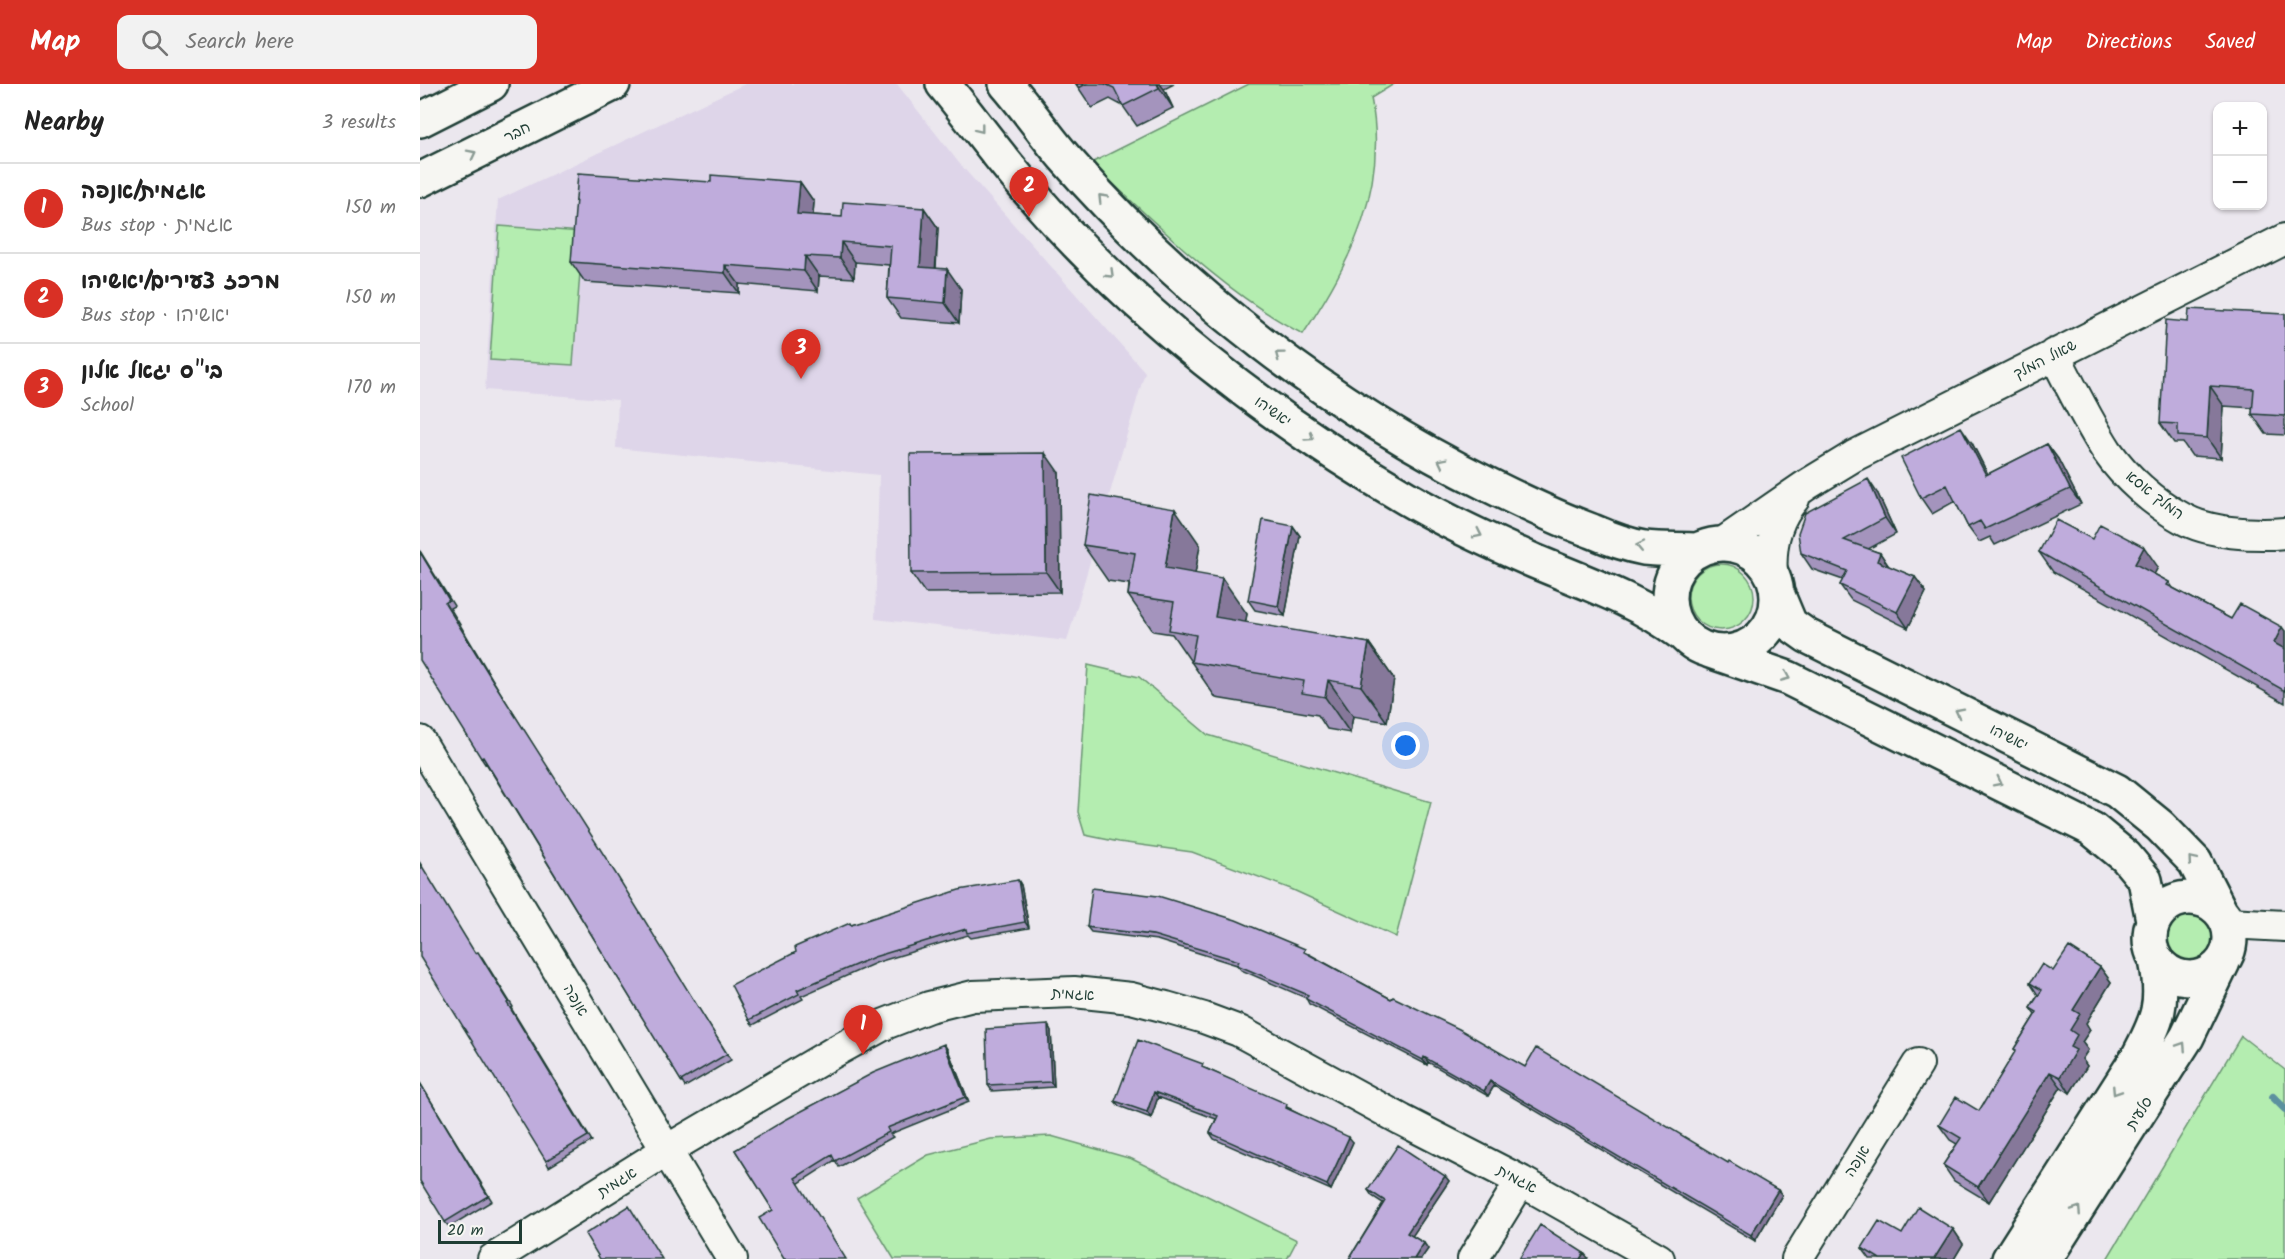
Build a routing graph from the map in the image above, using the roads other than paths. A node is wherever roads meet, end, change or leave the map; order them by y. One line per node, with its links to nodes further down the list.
1 (491, 84): 5 (street)
2 (613, 84): 6 (street, חבר, one-way to 2)
3 (943, 84): 13 (street, יאשיהו, one-way to 13)
4 (1006, 84): 11 (street, one-way to 4)
5 (420, 120)
6 (420, 180)
7 (2285, 239): 8 (street, שאול המלך)
8 (2054, 354): 9 (street, שאול המלך); 10 (street, המלך אסא)
9 (1808, 484): 11 (street, שאול המלך); 12 (street, שאול המלך)
10 (2285, 533)
11 (1710, 547): 12 (street); 13 (street)
12 (1775, 584): 14 (street); 16 (street, יאשיהו, one-way to 12)
13 (1681, 633): 14 (street)
14 (1710, 651): 17 (street, one-way to 17)
15 (420, 741): 22 (street, אנפה)
16 (2224, 917): 17 (street); 18 (street); 20 (street)
17 (2153, 920): 19 (street)
18 (2285, 926)
19 (2156, 960): 20 (street); 29 (street, סלעית, one-way to 29)
20 (2223, 962): 30 (street, סלעית, one-way to 20)
21 (1918, 1064): 28 (street, אנפה)
22 (667, 1150): 23 (street, אגמית); 24 (street, אגמית); 25 (street, אנפה)
23 (1521, 1181): 26 (street); 27 (street, אגמית)
24 (493, 1259)
25 (732, 1259)
26 (1473, 1259)
27 (1659, 1259)
28 (1797, 1259)
29 (2008, 1259)
30 (2045, 1259)

